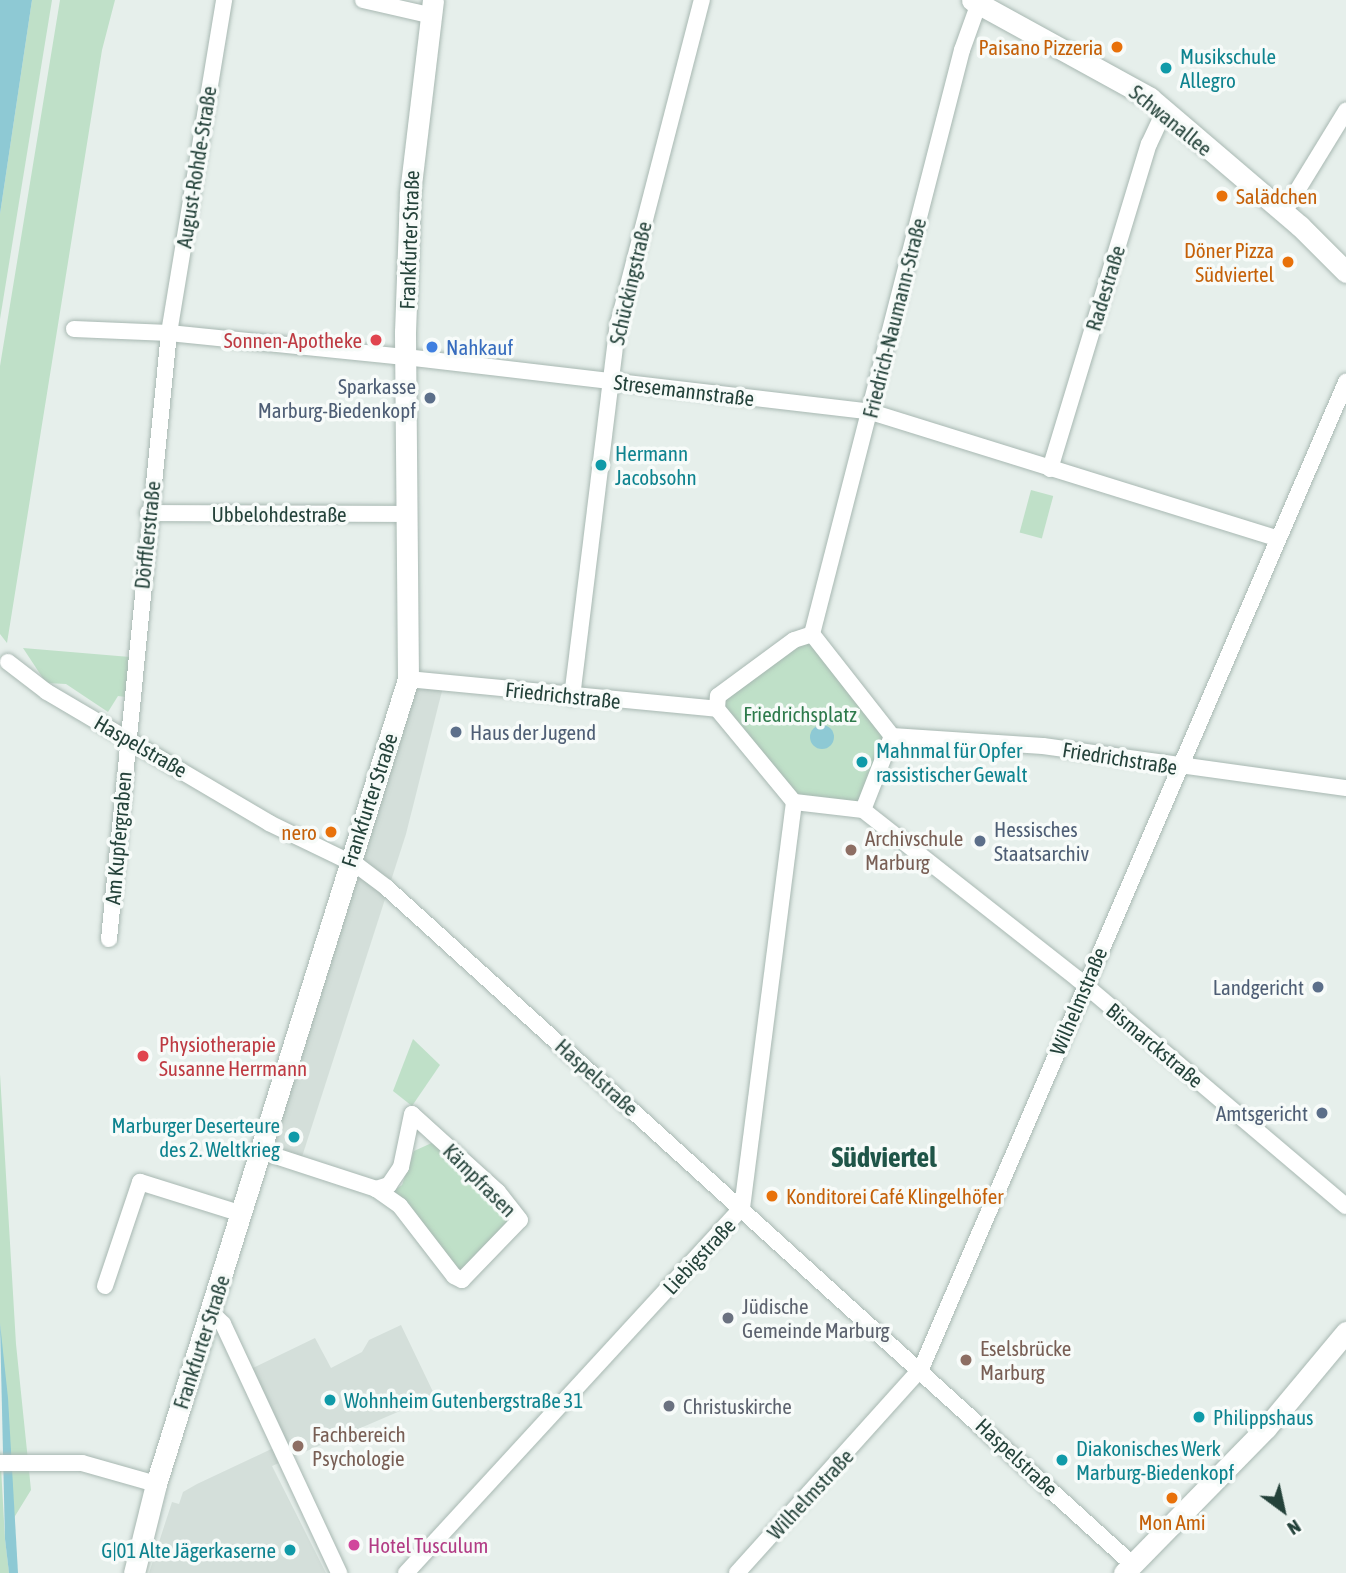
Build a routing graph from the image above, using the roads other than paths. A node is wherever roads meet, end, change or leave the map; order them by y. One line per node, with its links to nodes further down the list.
1 (224, 0): 11 (street, August-Rohde-Straße)
2 (363, 0): 5 (street)
3 (702, 0): 13 (street, Schückingstraße)
4 (976, 1): 6 (street, Schwanallee); 15 (street, Friedrich-Naumann-Straße)
5 (431, 8): 12 (street, Frankfurter Straße)
6 (1165, 110): 8 (street, Schwanallee); 16 (street, Radestraße)
7 (1346, 111): 8 (street)
8 (1284, 212): 9 (street, Schwanallee)
9 (1346, 272)
10 (74, 329): 11 (street, Stresemannstraße)
11 (169, 334): 12 (street, Stresemannstraße); 17 (street, Dörfflerstraße)
12 (405, 357): 13 (street, Stresemannstraße); 18 (street, Frankfurter Straße)
13 (610, 382): 15 (street, Stresemannstraße); 23 (street, Schückingstraße)
14 (1346, 382): 19 (street, Wilhelmstraße)
15 (871, 412): 16 (street, Stresemannstraße); 20 (street, Friedrich-Naumann-Straße)
16 (1050, 469): 19 (street, Stresemannstraße)
17 (148, 513): 18 (street, Ubbelohdestraße); 26 (street, Dörfflerstraße)
18 (409, 514): 22 (street, Frankfurter Straße)
19 (1276, 538): 27 (street, Wilhelmstraße)
20 (812, 634): 24 (street); 25 (street)
21 (8, 662): 26 (street, Haspelstraße)
22 (408, 679): 23 (street, Friedrichstraße); 31 (street, Frankfurter Straße)
23 (572, 697): 24 (street, Friedrichstraße)
24 (717, 709): 29 (street)
25 (892, 736): 27 (street, Friedrichstraße); 30 (street)
26 (127, 737): 31 (street, Haspelstraße); 32 (street, Am Kupfergraben)
27 (1181, 768): 28 (street, Friedrichstraße); 33 (street, Wilhelmstraße)
28 (1346, 788)
29 (794, 802): 30 (street); 37 (street, Liebigstraße)
30 (863, 810): 33 (street, Bismarckstraße)
31 (350, 861): 34 (street, Frankfurter Straße); 37 (street, Haspelstraße)
32 (109, 939)
33 (1084, 985): 36 (street, Bismarckstraße); 42 (street, Wilhelmstraße)
34 (263, 1152): 35 (street, Kämpfrasen); 38 (street, Frankfurter Straße)
35 (376, 1189): 35 (street, Kämpfrasen)
36 (1346, 1206)
37 (742, 1208): 42 (street, Haspelstraße); 48 (street, Liebigstraße)
38 (242, 1214): 39 (street); 40 (street, Frankfurter Straße)
39 (105, 1286)
40 (211, 1312): 44 (street, Frankfurter Straße); 47 (street)
41 (1346, 1332): 45 (street)
42 (921, 1369): 45 (street, Haspelstraße); 49 (street, Wilhelmstraße)
43 (0, 1463): 44 (street)
44 (156, 1484): 46 (street, Frankfurter Straße)
45 (1128, 1569)
46 (134, 1573)
47 (339, 1573)
48 (406, 1573)
49 (737, 1573)

